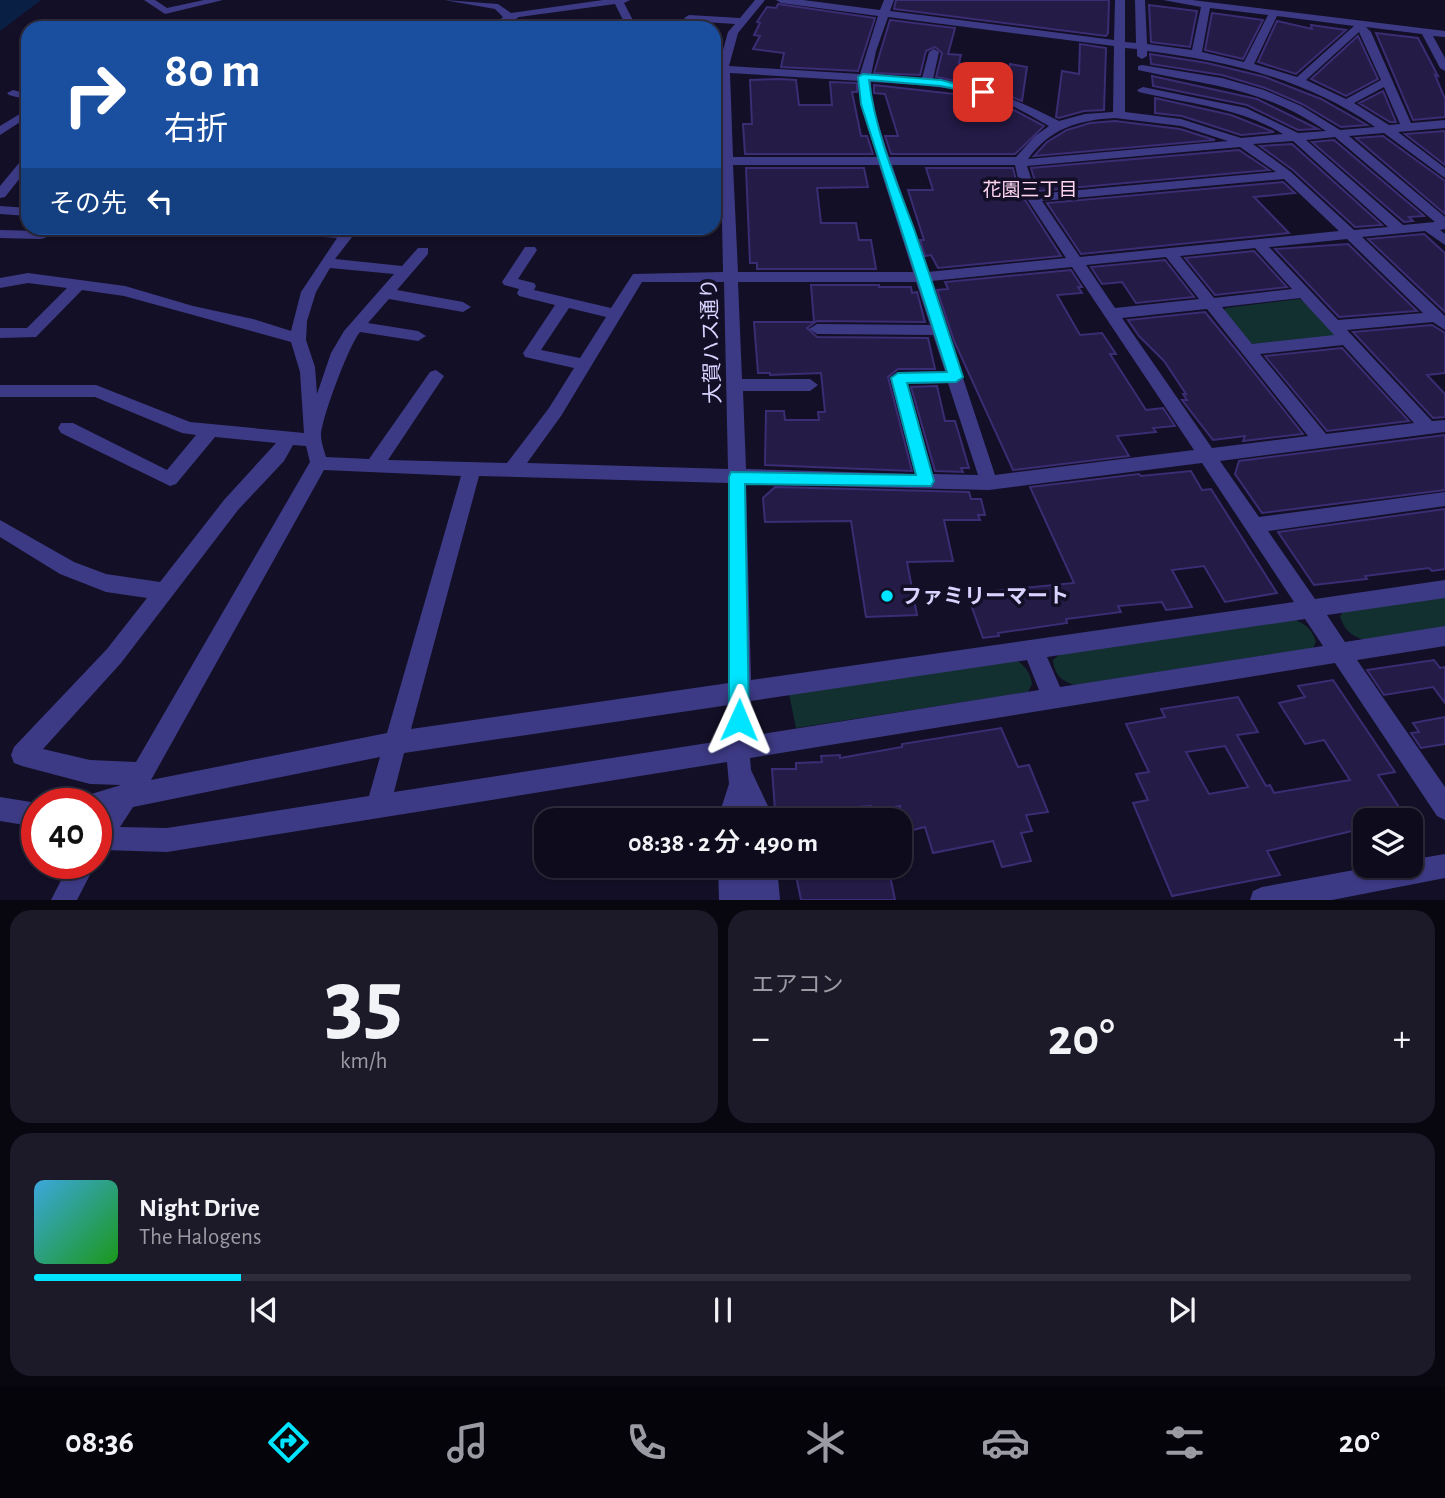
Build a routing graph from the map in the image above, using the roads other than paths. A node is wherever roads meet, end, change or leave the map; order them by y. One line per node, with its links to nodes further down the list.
1 (149, 0): 2 (street)
2 (218, 0)
3 (449, 0): 14 (street)
4 (619, 0): 5 (street); 14 (street); 17 (street)
5 (625, 0)
6 (760, 0): 18 (street, 大賀ハス通り)
7 (781, 0): 12 (street)
8 (1120, 0): 22 (street)
9 (1140, 0): 23 (street)
10 (1168, 0): 11 (street)
11 (1206, 5): 13 (street); 25 (street)
12 (887, 7): 22 (street); 30 (street)
13 (1274, 13): 19 (street); 26 (street)
14 (509, 17): 16 (street)
15 (690, 18): 18 (street)
16 (504, 21)
17 (629, 21)
18 (741, 21): 27 (street, 大賀ハス通り)
19 (1359, 25): 20 (street); 32 (street); 33 (street)
20 (1425, 31): 21 (street); 29 (street)
21 (1445, 34)
22 (1119, 44): 23 (street); 38 (street)
23 (1142, 47): 25 (street); 28 (street)
24 (934, 52): 31 (street)
25 (1196, 54): 26 (street)
26 (1248, 65): 32 (street)
27 (721, 66): 30 (street); 50 (street, 大賀ハス通り)
28 (1142, 68): 34 (street); 46 (street)
29 (1445, 68)
30 (863, 77): 31 (street); 49 (street)
31 (927, 81): 42 (street)
32 (1299, 81): 37 (street)
33 (1387, 81): 37 (street); 43 (street)
34 (1143, 90): 39 (street); 47 (street)
35 (13, 93): 36 (street)
36 (21, 95)
37 (1346, 103): 44 (street)
38 (1119, 115): 39 (street); 42 (street)
39 (1144, 116): 48 (street)
40 (21, 118): 45 (street)
41 (1445, 124): 43 (street)
42 (1057, 125): 51 (street)
43 (1407, 128): 44 (street)
44 (1387, 129): 46 (street); 54 (street)
45 (0, 131)
46 (1336, 133): 47 (street); 61 (street)
47 (1296, 137): 48 (street); 63 (street)
48 (1240, 143): 51 (street); 53 (street)
49 (883, 160): 50 (street); 51 (street); 76 (street)
50 (727, 161): 55 (street, 大賀ハス通り)
51 (1020, 162): 58 (street)
52 (21, 168): 56 (street)
53 (1287, 174): 58 (street); 67 (street)
54 (1445, 174)
55 (721, 185)
56 (0, 194)
57 (721, 198): 77 (street, 大賀ハス通り)
58 (1033, 198): 73 (street)
59 (0, 210): 60 (street)
60 (21, 212)
61 (1445, 224): 62 (street)
62 (1429, 227): 63 (street); 68 (street)
63 (1400, 230): 67 (street)
64 (0, 234): 65 (street)
65 (21, 235)
66 (348, 235): 74 (street)
67 (1351, 235): 69 (street); 87 (street)
68 (1445, 241)
69 (1261, 245): 72 (street); 81 (street)
70 (530, 250): 82 (street)
71 (423, 251): 75 (street)
72 (1171, 254): 73 (street); 83 (street)
73 (1076, 262): 76 (street); 86 (street)
74 (327, 263): 75 (street); 94 (street)
75 (407, 271): 80 (street)
76 (925, 277): 77 (street); 91 (street)
77 (730, 279): 85 (street); 100 (street, 大賀ハス通り)
78 (0, 284): 79 (street)
79 (78, 285): 92 (street); 94 (street)
80 (385, 293): 84 (street); 88 (street)
81 (1304, 293): 83 (street); 89 (street)
82 (565, 302): 85 (street); 97 (street)
83 (1211, 303): 86 (street); 96 (street)
84 (463, 307)
85 (616, 314): 97 (street)
86 (1111, 314): 109 (street)
87 (1440, 321): 89 (street)
88 (356, 326): 93 (street); 107 (street)
89 (1334, 326): 95 (street)
90 (817, 329): 91 (street)
91 (941, 330): 99 (street)
92 (0, 333)
93 (418, 336)
94 (298, 338): 107 (street)
95 (1346, 339): 96 (street); 103 (street)
96 (1248, 350): 108 (street)
97 (584, 365): 113 (street)
98 (436, 376): 111 (street)
99 (956, 377): 115 (street); 116 (street)
100 (734, 385): 101 (street); 114 (street, 大賀ハス通り)
101 (810, 385)
102 (2, 392): 105 (street)
103 (1436, 427): 108 (street)
104 (67, 428): 105 (street)
105 (210, 431): 106 (street)
106 (288, 438): 107 (street); 121 (street)
107 (312, 440): 110 (street)
108 (1322, 442): 109 (street)
109 (1207, 456): 116 (street); 118 (street)
110 (318, 462): 111 (street); 131 (street)
111 (374, 466): 112 (street)
112 (472, 468): 113 (street); 128 (street)
113 (512, 470): 114 (street)
114 (737, 477): 115 (street); 126 (street, 大賀ハス通り)
115 (926, 481): 116 (street)
116 (989, 483)
117 (1445, 499): 118 (street)
118 (1254, 525): 122 (street)
119 (1, 528): 121 (street)
120 (1445, 589): 122 (street)
121 (163, 591): 131 (street)
122 (1311, 610): 124 (street); 125 (street)
123 (1445, 636): 125 (street)
124 (1034, 650): 126 (street); 127 (street)
125 (1340, 652): 127 (street); 138 (street)
126 (740, 692): 128 (street); 129 (street, 大賀ハス通り)
127 (1053, 698): 129 (street)
128 (394, 743): 132 (street); 134 (street)
129 (738, 748): 130 (street, 大賀ハス通り); 134 (street)
130 (741, 773): 135 (street); 136 (street); 137 (street)
131 (142, 774): 132 (street)
132 (126, 795): 133 (street); 141 (street)
133 (112, 799)
134 (378, 807): 142 (street)
135 (732, 808)
136 (742, 808)
137 (757, 808)
138 (1445, 808)
139 (0, 809): 140 (street)
140 (21, 812)
141 (112, 816)
142 (112, 839)
143 (1445, 866): 152 (street)
144 (731, 878): 149 (street)
145 (745, 878): 150 (street)
146 (766, 878): 151 (street)
147 (75, 879): 148 (street)
148 (63, 900)
149 (732, 900)
150 (746, 900)
151 (767, 900)
152 (1262, 900)

